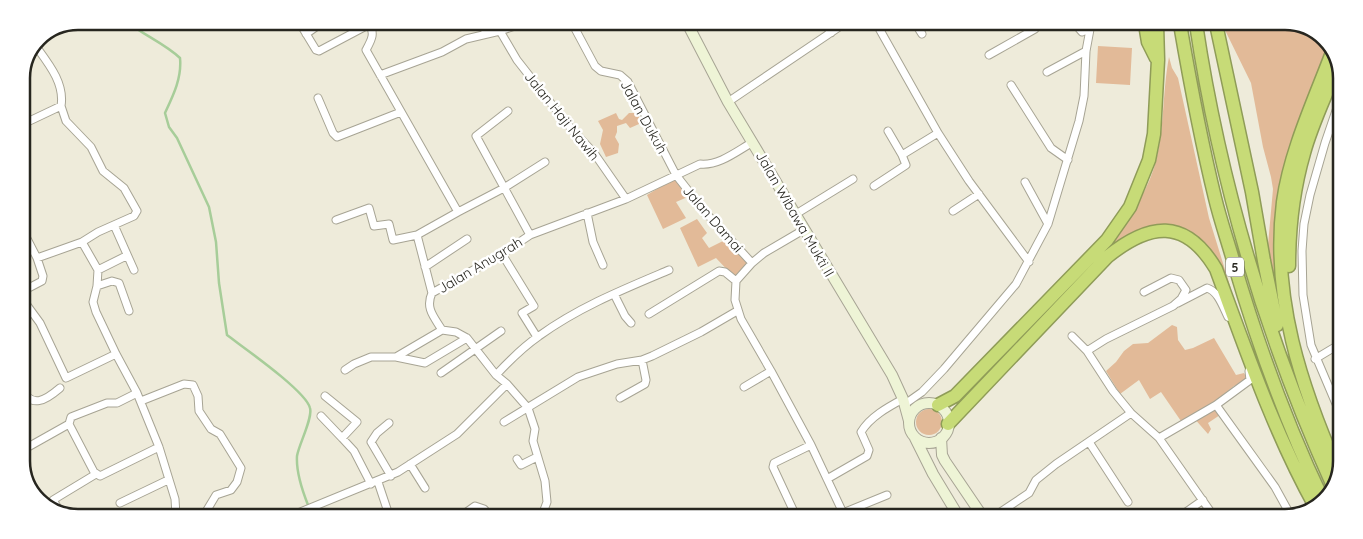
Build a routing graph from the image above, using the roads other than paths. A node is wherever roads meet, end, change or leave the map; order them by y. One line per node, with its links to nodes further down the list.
1 (304, 30): 21 (street)
2 (312, 30): 21 (street)
3 (357, 30): 21 (street)
4 (373, 30): 31 (street)
5 (485, 30): 22 (street)
6 (503, 30): 20 (street)
7 (576, 30): 47 (street, Jalan Dukuh)
8 (691, 30): 35 (main road, Jalan Wibawa Mukti II)
9 (828, 30): 23 (street)
10 (836, 30): 23 (street)
11 (880, 30): 42 (street)
12 (919, 30): 24 (street)
13 (1033, 30): 27 (street)
14 (1090, 30): 26 (street)
15 (1146, 30): 28 (highway)
16 (1157, 30): 28 (highway)
17 (1181, 30): 149 (highway, 5)
18 (1197, 30): 105 (highway, 5)
19 (1217, 30): 105 (highway)
20 (500, 31): 22 (street); 53 (street, Jalan Haji Nawih)
21 (306, 34)
22 (486, 34): 31 (street)
23 (831, 34): 35 (street)
24 (922, 34)
25 (39, 50): 36 (street)
26 (1086, 51): 30 (street); 45 (street)
27 (989, 56)
28 (1158, 60): 118 (highway)
29 (1329, 61): 140 (highway)
30 (1047, 72)
31 (380, 75): 38 (street)
32 (1333, 77): 135 (highway)
33 (1011, 85): 45 (street)
34 (318, 98): 38 (street)
35 (728, 102): 43 (main road, Jalan Wibawa Mukti II)
36 (61, 106): 40 (street); 60 (street)
37 (508, 111): 51 (street)
38 (401, 112): 55 (street)
39 (1333, 121): 99 (street)
40 (30, 122)
41 (888, 131): 44 (street)
42 (938, 133): 44 (street); 52 (street)
43 (753, 142): 47 (street, Jalan Anugrah); 57 (main road, Jalan Wibawa Mukti II)
44 (902, 155): 50 (street)
45 (1068, 160): 59 (street)
46 (545, 162): 51 (street)
47 (676, 175): 53 (street, Jalan Anugrah); 71 (street, Jalan Damai)
48 (853, 179): 57 (street)
49 (1026, 182): 59 (street)
50 (874, 186)
51 (504, 188): 55 (street); 63 (street)
52 (979, 194): 54 (street); 70 (street)
53 (626, 200): 56 (street, Jalan Anugrah)
54 (953, 211)
55 (458, 212): 62 (street)
56 (587, 214): 63 (street, Jalan Anugrah); 72 (street)
57 (796, 214): 61 (main road, Jalan Wibawa Mukti II)
58 (336, 220): 62 (street)
59 (1048, 224): 70 (street)
60 (114, 225): 65 (street); 68 (street)
61 (805, 229): 71 (street); 115 (main road, Jalan Wibawa Mukti II)
62 (417, 235): 73 (street)
63 (530, 235): 67 (street, Jalan Anugrah)
64 (467, 239): 73 (street)
65 (82, 242): 69 (street); 74 (street)
66 (30, 246): 69 (street)
67 (502, 254): 81 (street, Jalan Anugrah); 92 (street)
68 (126, 256): 74 (street); 75 (street)
69 (37, 258): 79 (street)
70 (1029, 262): 115 (street)
71 (752, 263): 77 (street)
72 (603, 265)
73 (425, 267): 81 (street)
74 (98, 270): 78 (street)
75 (134, 270)
76 (669, 270): 82 (street)
77 (736, 281): 86 (street); 87 (street)
78 (97, 286): 85 (street); 97 (street)
79 (30, 287)
80 (1144, 292): 83 (street)
81 (432, 293): 89 (street, Jalan Anugrah)
82 (614, 294): 88 (street); 92 (street)
83 (1178, 303): 96 (street); 117 (street)
84 (30, 309): 97 (street)
85 (130, 311)
86 (737, 311): 100 (street); 102 (street)
87 (649, 314)
88 (631, 323)
89 (442, 330): 93 (street); 98 (street)
90 (501, 331): 95 (street)
91 (1072, 336): 96 (street)
92 (537, 337): 104 (street)
93 (467, 338): 95 (street); 98 (street)
94 (1333, 348): 99 (street)
95 (476, 349): 103 (street); 104 (street)
96 (1088, 352): 120 (street)
97 (116, 354): 109 (street)
98 (396, 357): 101 (street)
99 (1315, 359): 111 (street)
100 (642, 360): 112 (street); 119 (street)
101 (345, 370)
102 (772, 371): 107 (street); 136 (street)
103 (441, 373)
104 (496, 375): 106 (street)
105 (1287, 376): 144 (highway, 5)
106 (507, 384): 119 (street); 141 (street)
107 (744, 387)
108 (60, 388): 113 (street)
109 (137, 393): 114 (street); 126 (street)
110 (325, 396): 123 (street)
111 (1333, 397)
112 (620, 398)
113 (30, 399)
114 (141, 401): 137 (street); 157 (street)
115 (904, 402): 116 (main road); 122 (main road, Jalan Wibawa Mukti II); 145 (street)
116 (924, 404): 118 (main road); 122 (main road)
117 (1216, 404): 132 (street); 171 (street)
118 (938, 405): 127 (main road)
119 (528, 408): 124 (street); 138 (street)
120 (1130, 413): 132 (street); 133 (street)
121 (321, 416): 129 (street)
122 (909, 421): 130 (main road)
123 (357, 422): 128 (street); 129 (street)
124 (504, 422)
125 (389, 423): 143 (street)
126 (68, 424): 134 (street); 142 (street)
127 (948, 424): 131 (main road); 152 (highway)
128 (364, 428)
129 (342, 438): 147 (street)
130 (915, 438): 131 (main road); 166 (main road)
131 (941, 438): 167 (main road)
132 (1159, 438): 151 (street)
133 (1089, 442): 153 (street); 168 (street)
134 (30, 444)
135 (1333, 444)
136 (811, 445): 145 (street); 163 (street)
137 (159, 447): 142 (street); 146 (street)
138 (537, 457): 139 (street); 162 (street)
139 (518, 459)
140 (1333, 459)
141 (410, 464): 143 (street); 148 (street)
142 (96, 474): 154 (street)
143 (390, 476): 147 (street)
144 (1329, 478)
145 (827, 479): 164 (street)
146 (168, 480): 155 (street); 156 (street)
147 (374, 483): 158 (street); 159 (street)
148 (425, 488)
149 (1320, 494)
150 (887, 495): 165 (street)
151 (1203, 500): 169 (street); 170 (street)
152 (1312, 501)
153 (1128, 502)
154 (55, 503)
155 (120, 503)
156 (176, 509)
157 (208, 509)
158 (307, 509)
159 (387, 509)
160 (472, 509): 161 (street)
161 (484, 509)
162 (544, 509)
163 (793, 509)
164 (842, 509)
165 (855, 509)
166 (954, 509)
167 (978, 509)
168 (1005, 509)
169 (1191, 509)
170 (1209, 509)
171 (1288, 509)

